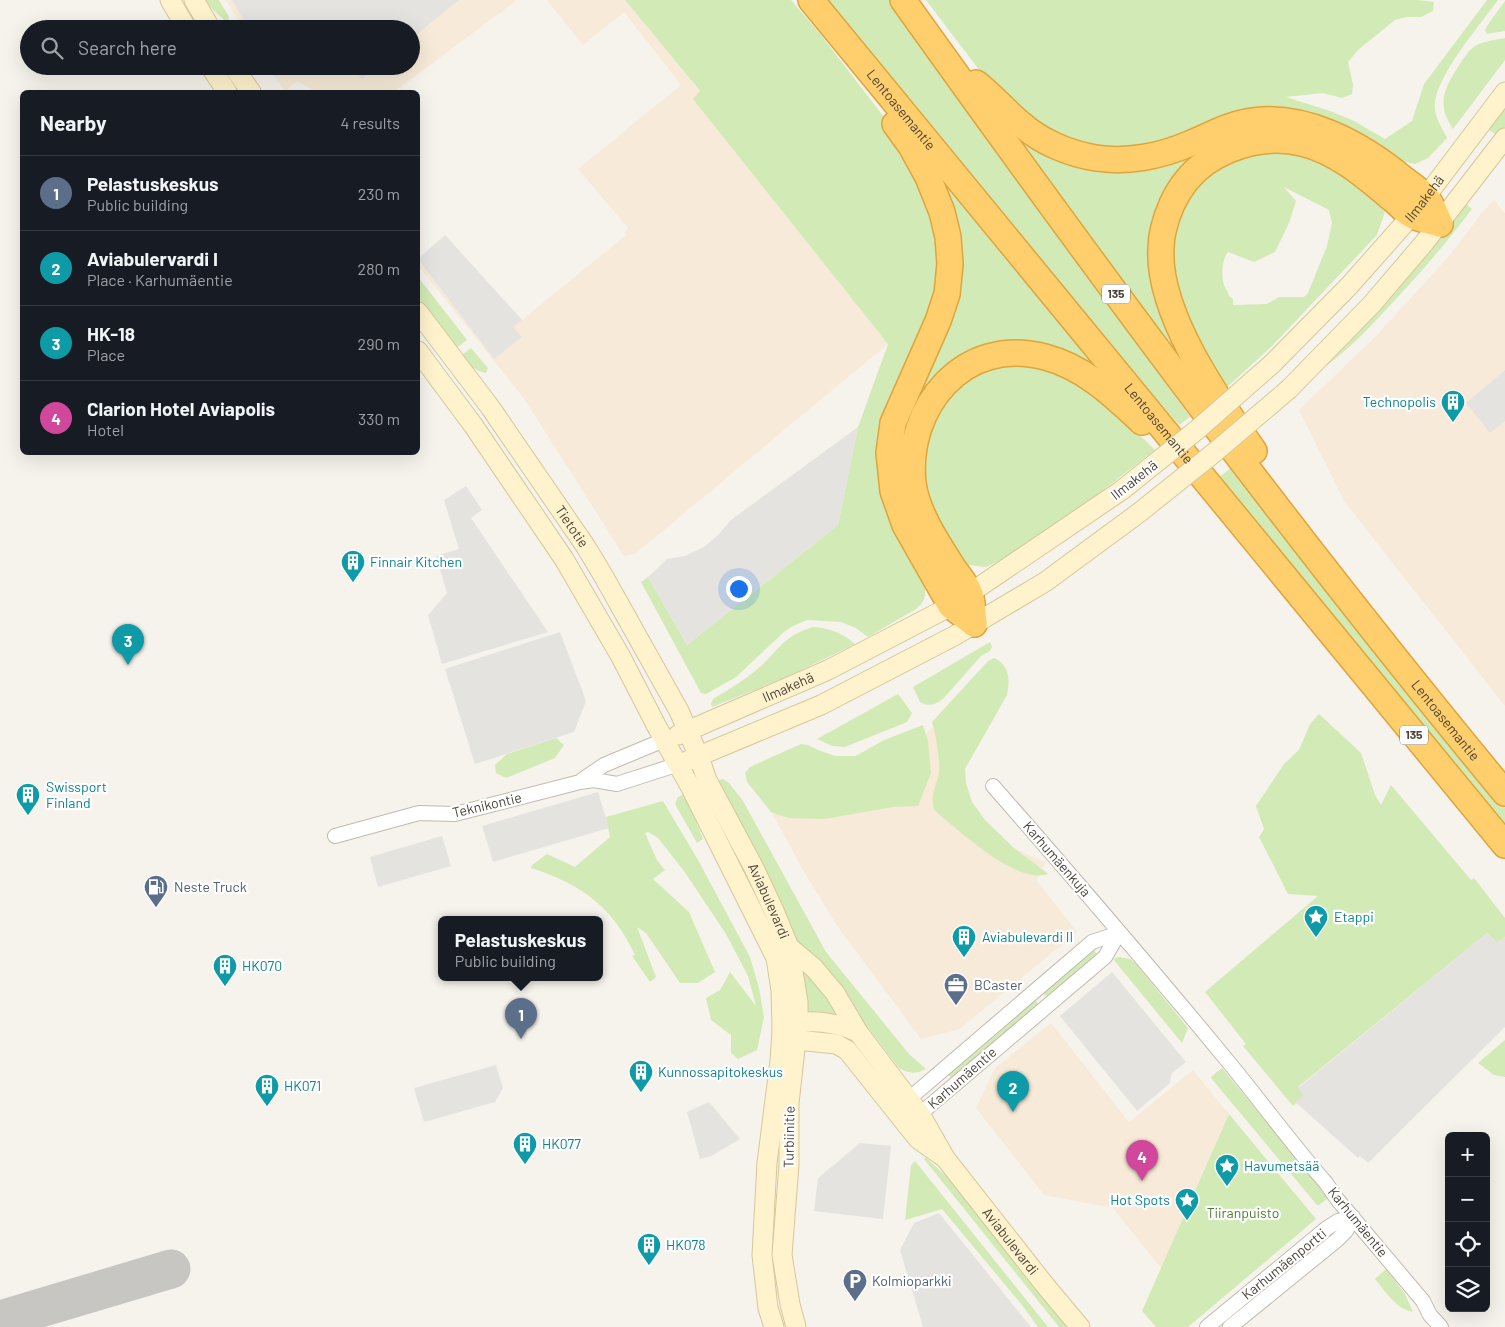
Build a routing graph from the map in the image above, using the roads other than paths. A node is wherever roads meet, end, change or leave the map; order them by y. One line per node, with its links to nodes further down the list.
1 (170, 0): 5 (main road)
2 (194, 0): 6 (main road)
3 (811, 0): 8 (highway, Lentoasemantie / 135)
4 (903, 0): 7 (highway, Lentoasemantie / 135)
5 (182, 20)
6 (206, 20)
7 (945, 58): 15 (highway); 20 (highway, Lentoasemantie / 135)
8 (864, 65): 19 (highway, Lentoasemantie / 135); 21 (highway)
9 (216, 75): 11 (main road)
10 (240, 75): 12 (main road)
11 (226, 90)
12 (250, 90)
13 (1505, 92): 15 (main road, Ilmakehä)
14 (1505, 138): 16 (main road, Ilmakehä)
15 (1419, 206): 16 (highway); 20 (highway); 21 (main road, Ilmakehä, bridge)
16 (1440, 224): 22 (main road, Ilmakehä, bridge)
17 (420, 315): 23 (main road, Tietotie)
18 (420, 354): 24 (main road, Tietotie)
19 (1179, 448): 21 (highway); 31 (highway, Lentoasemantie / 135)
20 (1291, 526): 29 (highway, Lentoasemantie / 135)
21 (960, 600): 22 (highway); 23 (main road, Ilmakehä)
22 (974, 624): 25 (main road, Ilmakehä)
23 (688, 731): 24 (main road, Ilmakehä); 25 (main road, Tietotie)
24 (664, 740): 26 (main road, Tietotie); 27 (street, Teknikontie)
25 (699, 756): 26 (main road, Ilmakehä); 33 (main road, Aviabulevardi)
26 (679, 764): 27 (street, Teknikontie); 34 (main road, Aviabulevardi)
27 (580, 782): 30 (street, Teknikontie)
28 (994, 786): 32 (street, Karhumäenkuja)
29 (1505, 793)
30 (335, 836)
31 (1505, 845)
32 (1119, 933): 36 (street, Karhumäentie); 37 (street, Karhumäentie); 40 (street, Karhumäentie)
33 (789, 947): 34 (main road, Turbiinitie); 35 (main road, Aviabulevardi)
34 (792, 1031): 35 (main road); 38 (main road, Aviabulevardi); 42 (main road, Turbiinitie); 43 (main road, Turbiinitie)
35 (858, 1032): 36 (main road, Aviabulevardi)
36 (910, 1098): 37 (main road, Aviabulevardi); 38 (street, Karhumäentie)
37 (920, 1114): 38 (street, Karhumäentie); 39 (main road, Aviabulevardi)
38 (900, 1118): 39 (main road, Aviabulevardi)
39 (945, 1158): 41 (main road, Aviabulevardi)
40 (1353, 1217): 44 (street, Karhumäenportti); 45 (street, Karhumäenportti); 46 (street, Karhumäentie)
41 (1078, 1326)
42 (774, 1327)
43 (796, 1327)
44 (1207, 1327)
45 (1230, 1327)
46 (1441, 1327)

